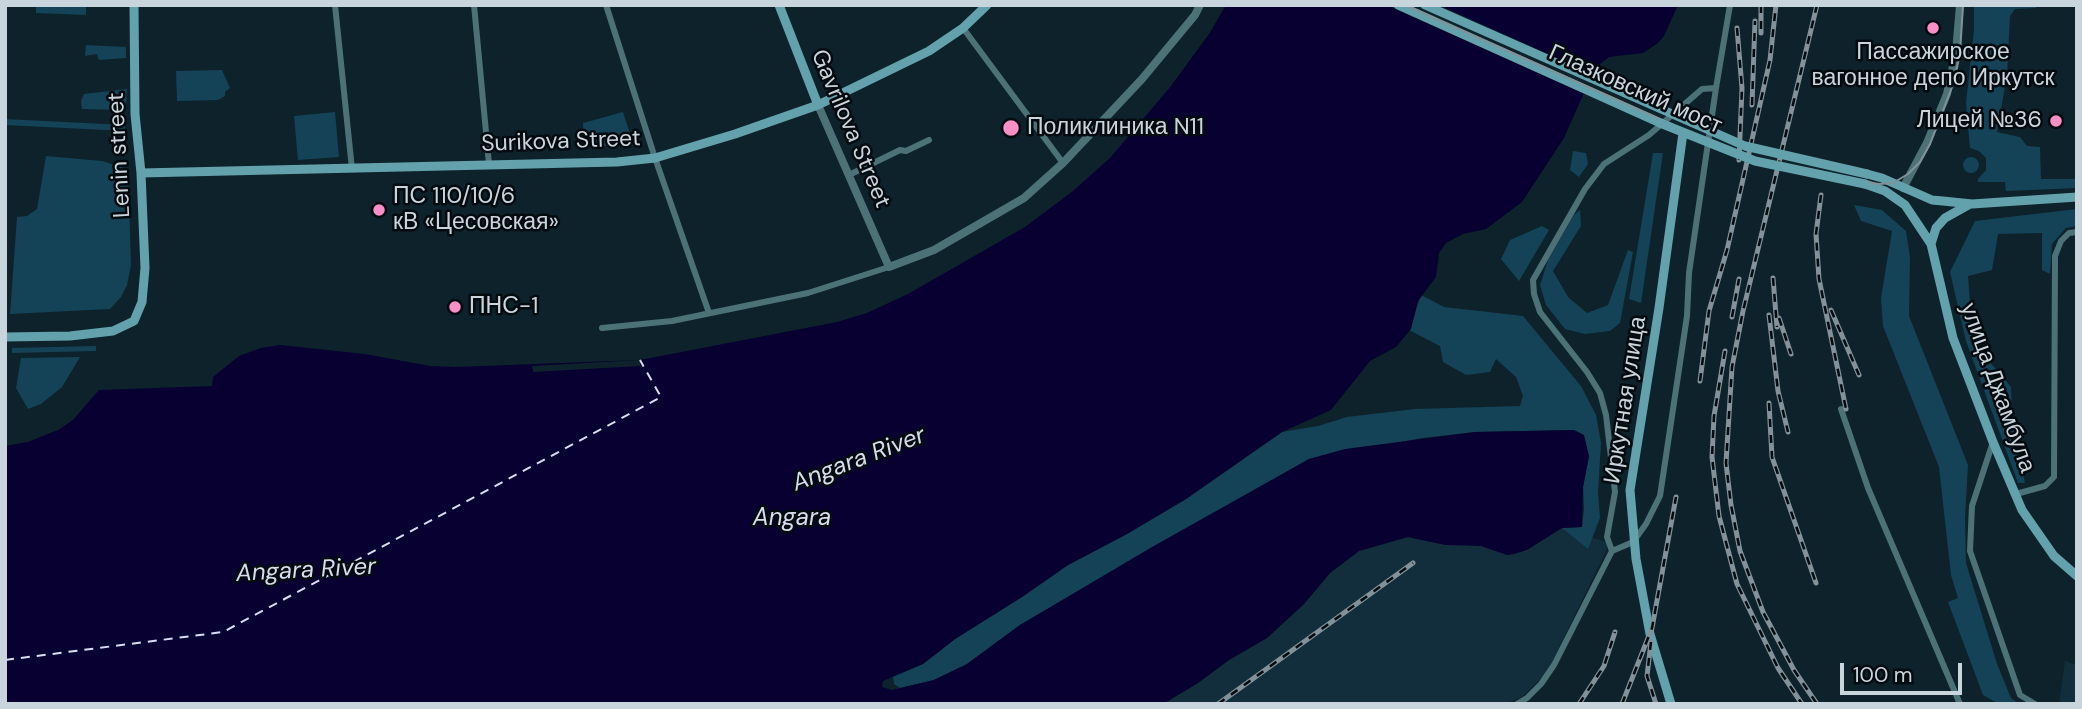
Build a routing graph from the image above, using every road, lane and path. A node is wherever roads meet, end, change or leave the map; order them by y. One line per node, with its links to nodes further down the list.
1 (134, 5): 21 (main road, Lenin street)
2 (335, 5): 20 (street)
3 (474, 5): 19 (street)
4 (606, 5): 17 (street)
5 (779, 5): 14 (main road, Gavrilova Street)
6 (987, 5): 12 (main road, Surikova Street)
7 (1200, 5): 18 (street)
8 (1398, 5): 15 (main road, Глазковский мост, bridge)
9 (1425, 5): 23 (main road, Глазковский мост, bridge)
10 (1730, 5): 13 (street)
11 (1960, 5): 24 (street)
12 (963, 28): 14 (main road, Surikova Street); 18 (street)
13 (1716, 88): 37 (street); 38 (street)
14 (818, 105): 17 (main road, Surikova Street); 22 (street, Gavrilova Street)
15 (1683, 133): 23 (main road, Глазковский мост, bridge); 37 (main road, Иркутная улица)
16 (929, 141): 22 (street)
17 (655, 158): 19 (main road, Surikova Street); 31 (street)
18 (1063, 163): 30 (street)
19 (489, 164): 20 (main road, Surikova Street)
20 (352, 169): 21 (main road, Surikova Street)
21 (141, 173): 33 (main road, Lenin street)
22 (849, 175): 30 (street, Gavrilova Street)
23 (1866, 179): 24 (main road); 25 (main road, улица Джамбула)
24 (1903, 188): 25 (main road); 27 (main road)
25 (1887, 192): 29 (main road, улица Джамбула)
26 (2077, 197): 27 (main road)
27 (1972, 204): 29 (main road)
28 (2077, 232): 36 (street)
29 (1931, 244): 35 (main road, улица Джамбула)
30 (889, 267): 31 (street)
31 (709, 313): 32 (street)
32 (602, 328)
33 (5, 337)
34 (1841, 409): 42 (street)
35 (1993, 442): 36 (main road, улица Джамбула); 43 (street)
36 (2016, 494): 39 (main road, улица Джамбула)
37 (1633, 542): 38 (street); 41 (main road, Иркутная улица)
38 (1612, 551): 40 (street)
39 (2077, 576)
40 (1517, 704)
41 (1671, 704)
42 (1960, 704)
43 (2035, 704)

